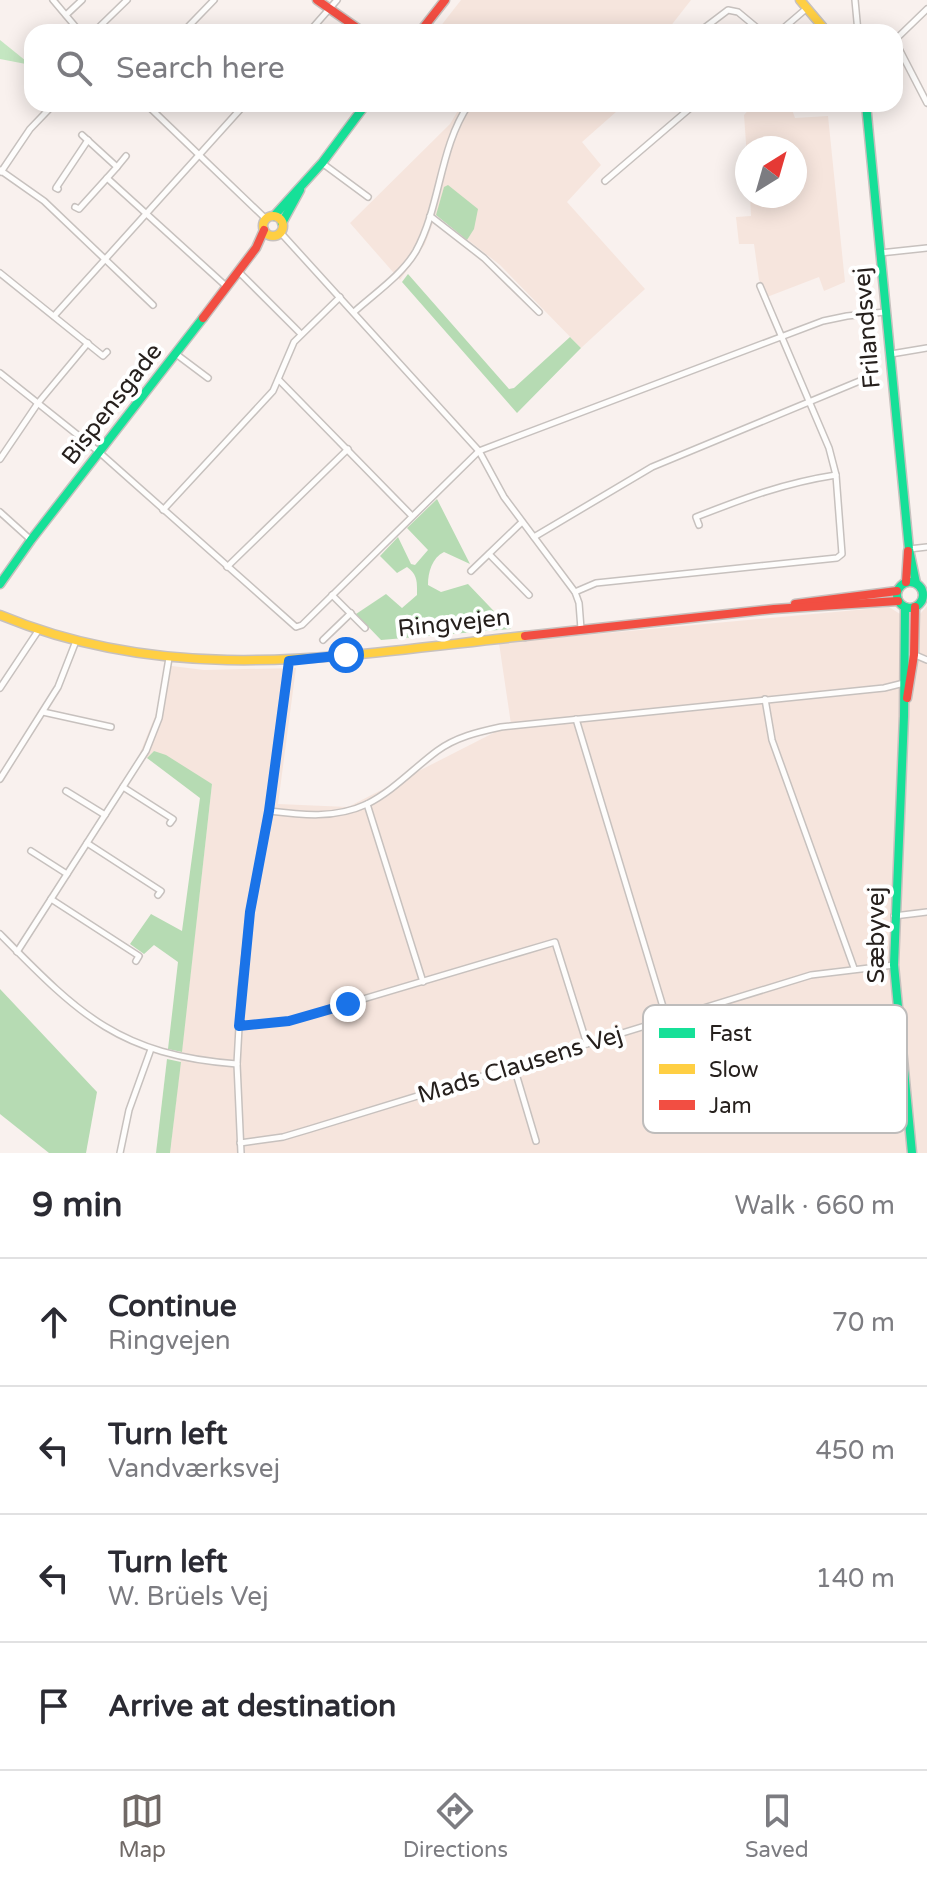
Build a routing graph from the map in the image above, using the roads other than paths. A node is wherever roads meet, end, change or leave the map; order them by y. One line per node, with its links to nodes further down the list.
1 (53, 0): 13 (street)
2 (82, 0): 13 (street)
3 (127, 0): 15 (street)
4 (214, 0): 16 (street)
5 (317, 0): 11 (street)
6 (337, 0): 11 (street)
7 (445, 0): 19 (street)
8 (800, 0): 10 (street)
9 (855, 0): 24 (street)
10 (807, 8): 22 (street); 23 (street)
11 (329, 9): 17 (street); 18 (street)
12 (927, 9): 25 (street)
13 (66, 15): 14 (street)
14 (73, 24)
15 (102, 24)
16 (191, 24)
17 (316, 24)
18 (351, 24)
19 (426, 24)
20 (709, 24): 21 (street)
21 (751, 24)
22 (788, 24)
23 (820, 24)
24 (857, 24)
25 (903, 32)
26 (903, 56): 27 (street)
27 (927, 103)
28 (46, 112): 41 (street)
29 (154, 112): 37 (street)
30 (238, 112): 37 (street)
31 (360, 112): 39 (street, Bispensgade)
32 (465, 112): 49 (street)
33 (686, 112): 43 (street)
34 (867, 112): 53 (street, Frilandsvej)
35 (82, 135): 36 (street)
36 (88, 140): 40 (street); 44 (street)
37 (200, 155): 48 (street); 50 (street)
38 (126, 156): 40 (street)
39 (322, 163): 45 (street, Bispensgade); 46 (street)
40 (117, 167): 42 (street)
41 (1, 171): 54 (street)
42 (107, 178): 47 (street); 48 (street)
43 (605, 181)
44 (58, 189)
45 (301, 189): 50 (street, Bispensgade); 51 (street, Bispensgade)
46 (368, 197)
47 (75, 207)
48 (147, 214): 54 (street); 58 (street)
49 (430, 216): 61 (street); 62 (street)
50 (270, 217): 51 (street); 51 (street)
51 (275, 230): 55 (street, Bispensgade); 59 (street)
52 (927, 248): 53 (street)
53 (880, 253): 63 (street, Frilandsvej)
54 (105, 260): 60 (street); 64 (street)
55 (239, 272): 58 (street, Bispensgade); 65 (street)
56 (0, 273): 64 (street)
57 (760, 286): 66 (street)
58 (227, 287): 70 (street, Bispensgade)
59 (340, 297): 61 (street); 65 (street)
60 (153, 305)
61 (354, 312): 79 (street)
62 (539, 312)
63 (885, 312): 66 (street); 71 (street, Frilandsvej)
64 (54, 316): 67 (street)
65 (301, 334): 74 (street)
66 (783, 336): 76 (street); 79 (street)
67 (88, 343): 69 (street); 77 (street)
68 (926, 350): 71 (street)
69 (107, 352)
70 (176, 354): 73 (street); 80 (street, Bispensgade)
71 (890, 355): 91 (street, Frilandsvej)
72 (0, 373): 77 (street)
73 (208, 378)
74 (279, 380): 78 (street); 83 (street)
75 (862, 380): 76 (street)
76 (812, 402): 82 (street); 88 (street)
77 (38, 403): 80 (street); 81 (street)
78 (348, 449): 85 (street); 93 (street)
79 (479, 451): 85 (street); 86 (street)
80 (99, 452): 83 (street); 89 (street, Bispensgade)
81 (0, 459)
82 (836, 475): 87 (street); 98 (street)
83 (163, 510): 93 (street)
84 (0, 512): 89 (street)
85 (412, 516): 99 (street)
86 (522, 522): 88 (street); 92 (street)
87 (699, 525)
88 (534, 537): 98 (street)
89 (31, 540): 95 (street, Bispensgade)
90 (927, 547): 91 (street)
91 (909, 549): 96 (street, Frilandsvej)
92 (489, 554): 94 (street); 100 (street)
93 (227, 567): 99 (street)
94 (471, 571)
95 (0, 584)
96 (920, 590): 97 (street); 101 (street)
97 (897, 591): 101 (street, Sæbyvej); 102 (street, Ringvejen)
98 (575, 592): 106 (street)
99 (332, 595): 103 (street)
100 (529, 595)
101 (906, 605): 102 (street, Ringvejen); 110 (street, Sæbyvej)
102 (774, 609): 106 (street, Ringvejen)
103 (351, 613): 105 (street); 108 (street)
104 (0, 615): 107 (street, Ringvejen)
105 (365, 628)
106 (581, 629): 113 (street, Ringvejen)
107 (39, 630): 109 (street, Ringvejen); 115 (street)
108 (323, 640)
109 (76, 641): 111 (street, Ringvejen); 117 (street)
110 (910, 653): 112 (street); 114 (street, Sæbyvej)
111 (169, 658): 113 (street, Ringvejen); 121 (street)
112 (927, 660)
113 (289, 661): 124 (street)
114 (906, 683): 116 (street); 133 (street, Sæbyvej)
115 (0, 688)
116 (765, 699): 118 (street); 138 (street)
117 (43, 712): 119 (street); 120 (street)
118 (576, 719): 123 (street); 140 (street)
119 (111, 727)
120 (0, 779)
121 (123, 787): 125 (street); 126 (street)
122 (66, 791): 125 (street)
123 (367, 804): 124 (street); 139 (street)
124 (269, 811): 143 (street)
125 (105, 815): 127 (street)
126 (170, 823)
127 (87, 843): 129 (street); 130 (street)
128 (31, 851): 129 (street)
129 (67, 874): 131 (street)
130 (158, 895)
131 (51, 899): 135 (street); 136 (street)
132 (927, 912): 133 (street)
133 (894, 916): 137 (street, Sæbyvej)
134 (0, 934): 135 (street)
135 (17, 952): 146 (street)
136 (136, 961)
137 (894, 965): 138 (street, Mads Clausens Vej); 142 (street, Sæbyvej)
138 (854, 968): 141 (street, Mads Clausens Vej)
139 (423, 982): 143 (street); 145 (street)
140 (662, 1005)
141 (715, 1005)
142 (898, 1005)
143 (239, 1026): 147 (street)
144 (643, 1027): 145 (street, Mads Clausens Vej)
145 (587, 1044): 148 (street, Mads Clausens Vej)
146 (151, 1049): 147 (street); 152 (street)
147 (237, 1064): 151 (street)
148 (514, 1067): 150 (street); 151 (street, Mads Clausens Vej)
149 (907, 1101): 154 (street, Sæbyvej)
150 (536, 1141)
151 (240, 1143): 153 (street)
152 (120, 1153)
153 (241, 1153)
154 (912, 1153)

